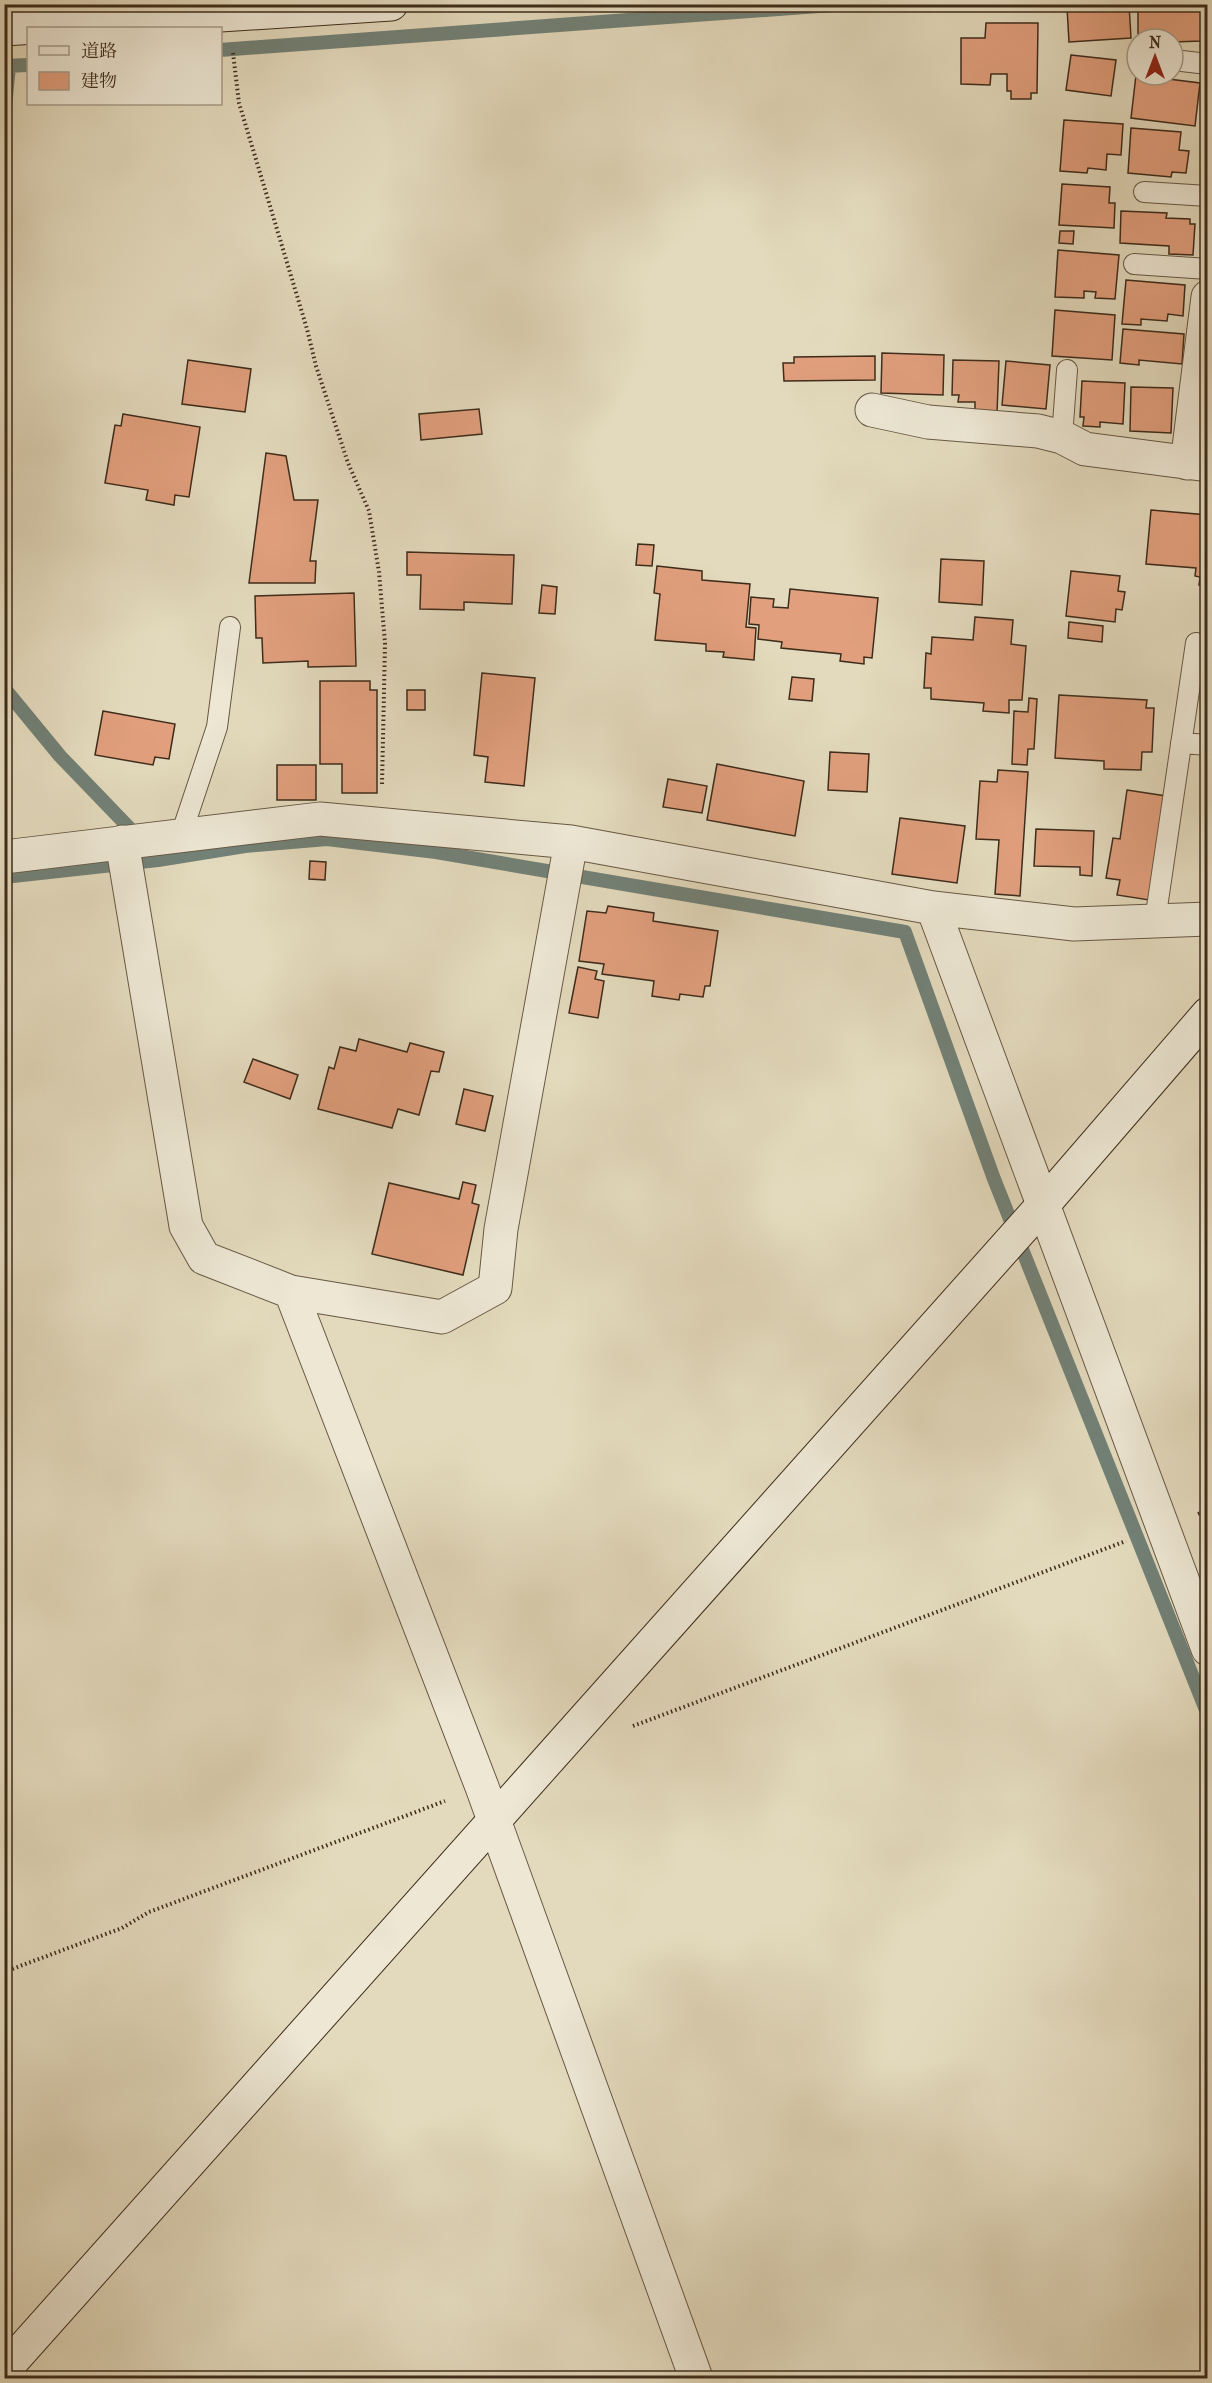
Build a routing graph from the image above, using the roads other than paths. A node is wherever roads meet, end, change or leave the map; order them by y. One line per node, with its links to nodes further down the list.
1 (391, 4): 2 (street)
2 (38, 16): 3 (street)
3 (4, 29)
4 (1185, 61): 5 (lane)
5 (1208, 64)
6 (1144, 192): 7 (lane)
7 (1208, 196)
8 (1134, 264): 9 (lane)
9 (1208, 269)
10 (1208, 297): 11 (street)
11 (1204, 368): 15 (street)
12 (1067, 370): 14 (lane)
13 (872, 410): 14 (street)
14 (1062, 437): 15 (street)
15 (1197, 464)
16 (230, 627): 20 (lane)
17 (1208, 646): 18 (lane)
18 (1181, 743): 19 (lane); 26 (lane)
19 (1208, 745)
20 (180, 835): 21 (street); 22 (street)
21 (122, 842): 23 (street); 29 (street)
22 (571, 842): 24 (street); 29 (street)
23 (4, 857)
24 (933, 908): 26 (street); 28 (street)
25 (1208, 919): 26 (street)
26 (1155, 921)
27 (1208, 1014): 28 (street)
28 (1043, 1205): 30 (street); 31 (street)
29 (291, 1292): 31 (street)
30 (1208, 1649)
31 (494, 1820): 32 (street); 33 (street)
32 (4, 2370)
33 (696, 2379)

